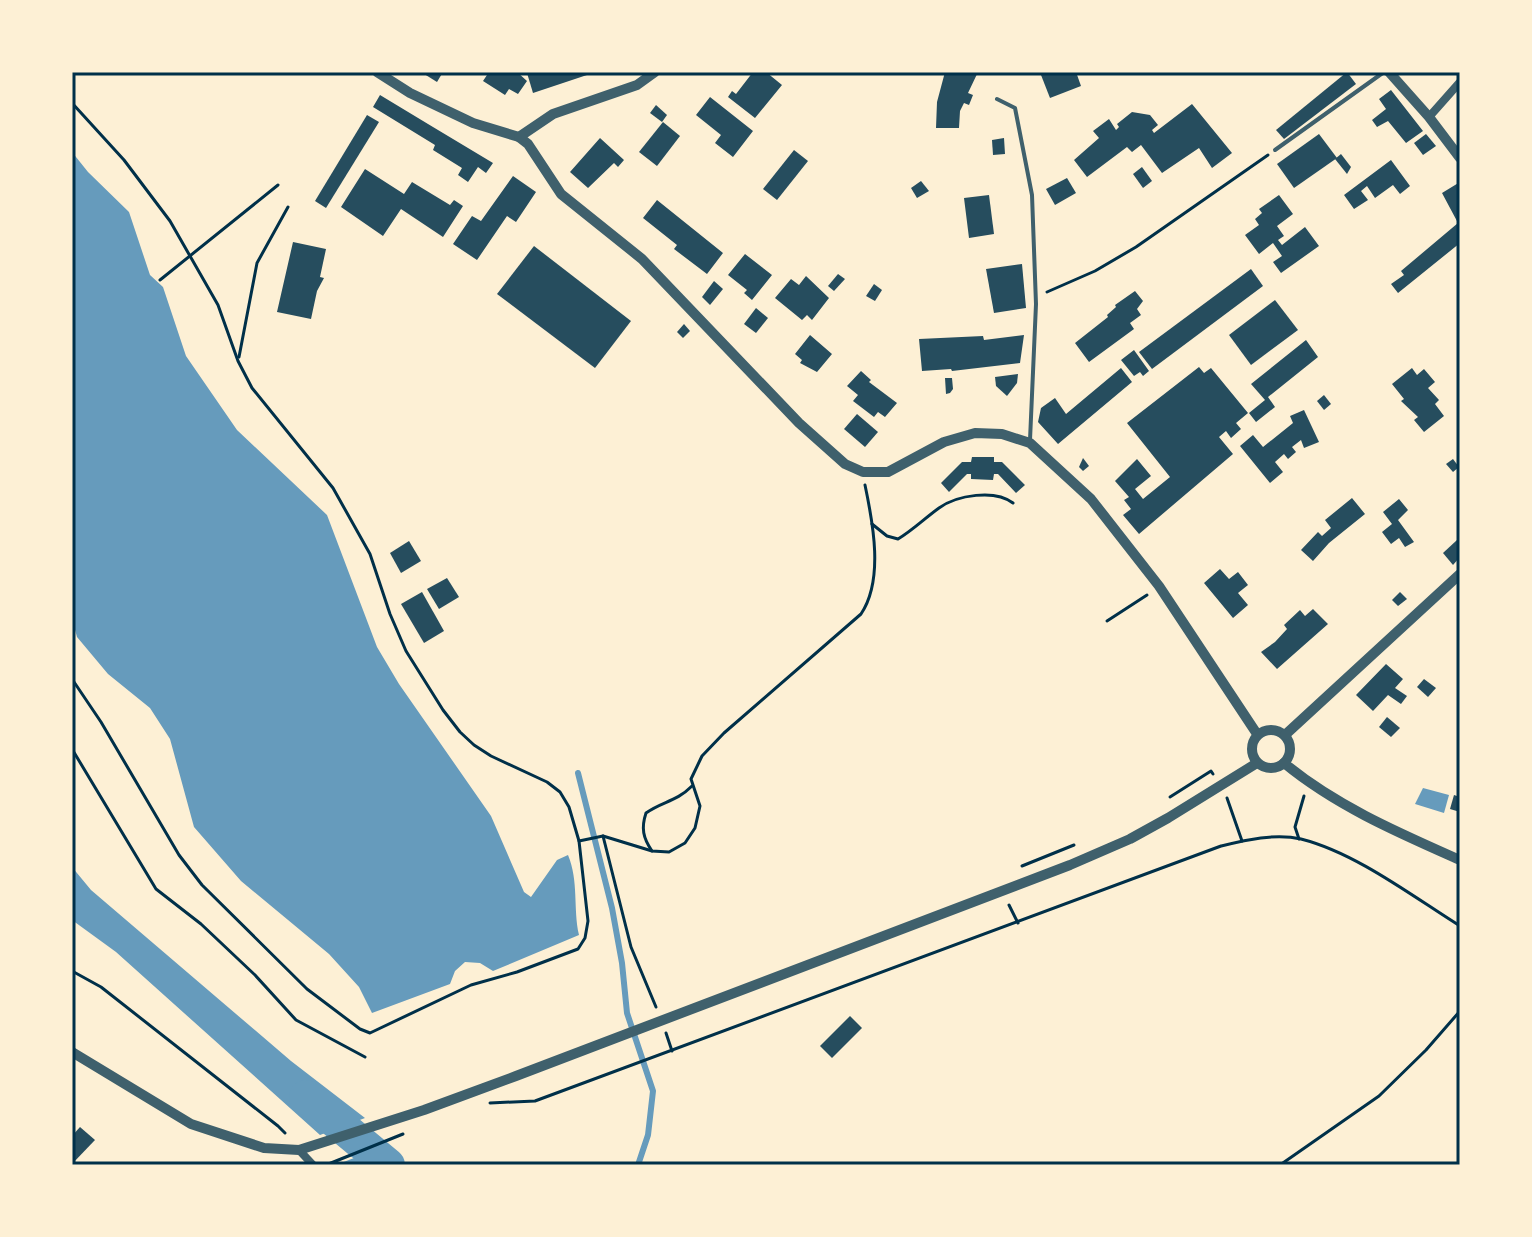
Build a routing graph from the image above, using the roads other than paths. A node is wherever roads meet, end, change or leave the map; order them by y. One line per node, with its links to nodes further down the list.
1 (377, 72): 7 (street)
2 (655, 72): 7 (street)
3 (1386, 72): 6 (street); 8 (lane)
4 (1460, 82): 6 (street)
5 (997, 99): 10 (lane)
6 (1429, 117): 9 (street)
7 (519, 137): 10 (street)
8 (1275, 150)
9 (1460, 158)
10 (1030, 443): 12 (street)
11 (1460, 574): 13 (street)
12 (1257, 734): 13 (street); 14 (street)
13 (1285, 735): 15 (street)
14 (1257, 763): 15 (street); 18 (street)
15 (1284, 763): 16 (street)
16 (1460, 860)
17 (72, 1052): 18 (street)
18 (299, 1150): 19 (street)
19 (313, 1165)

